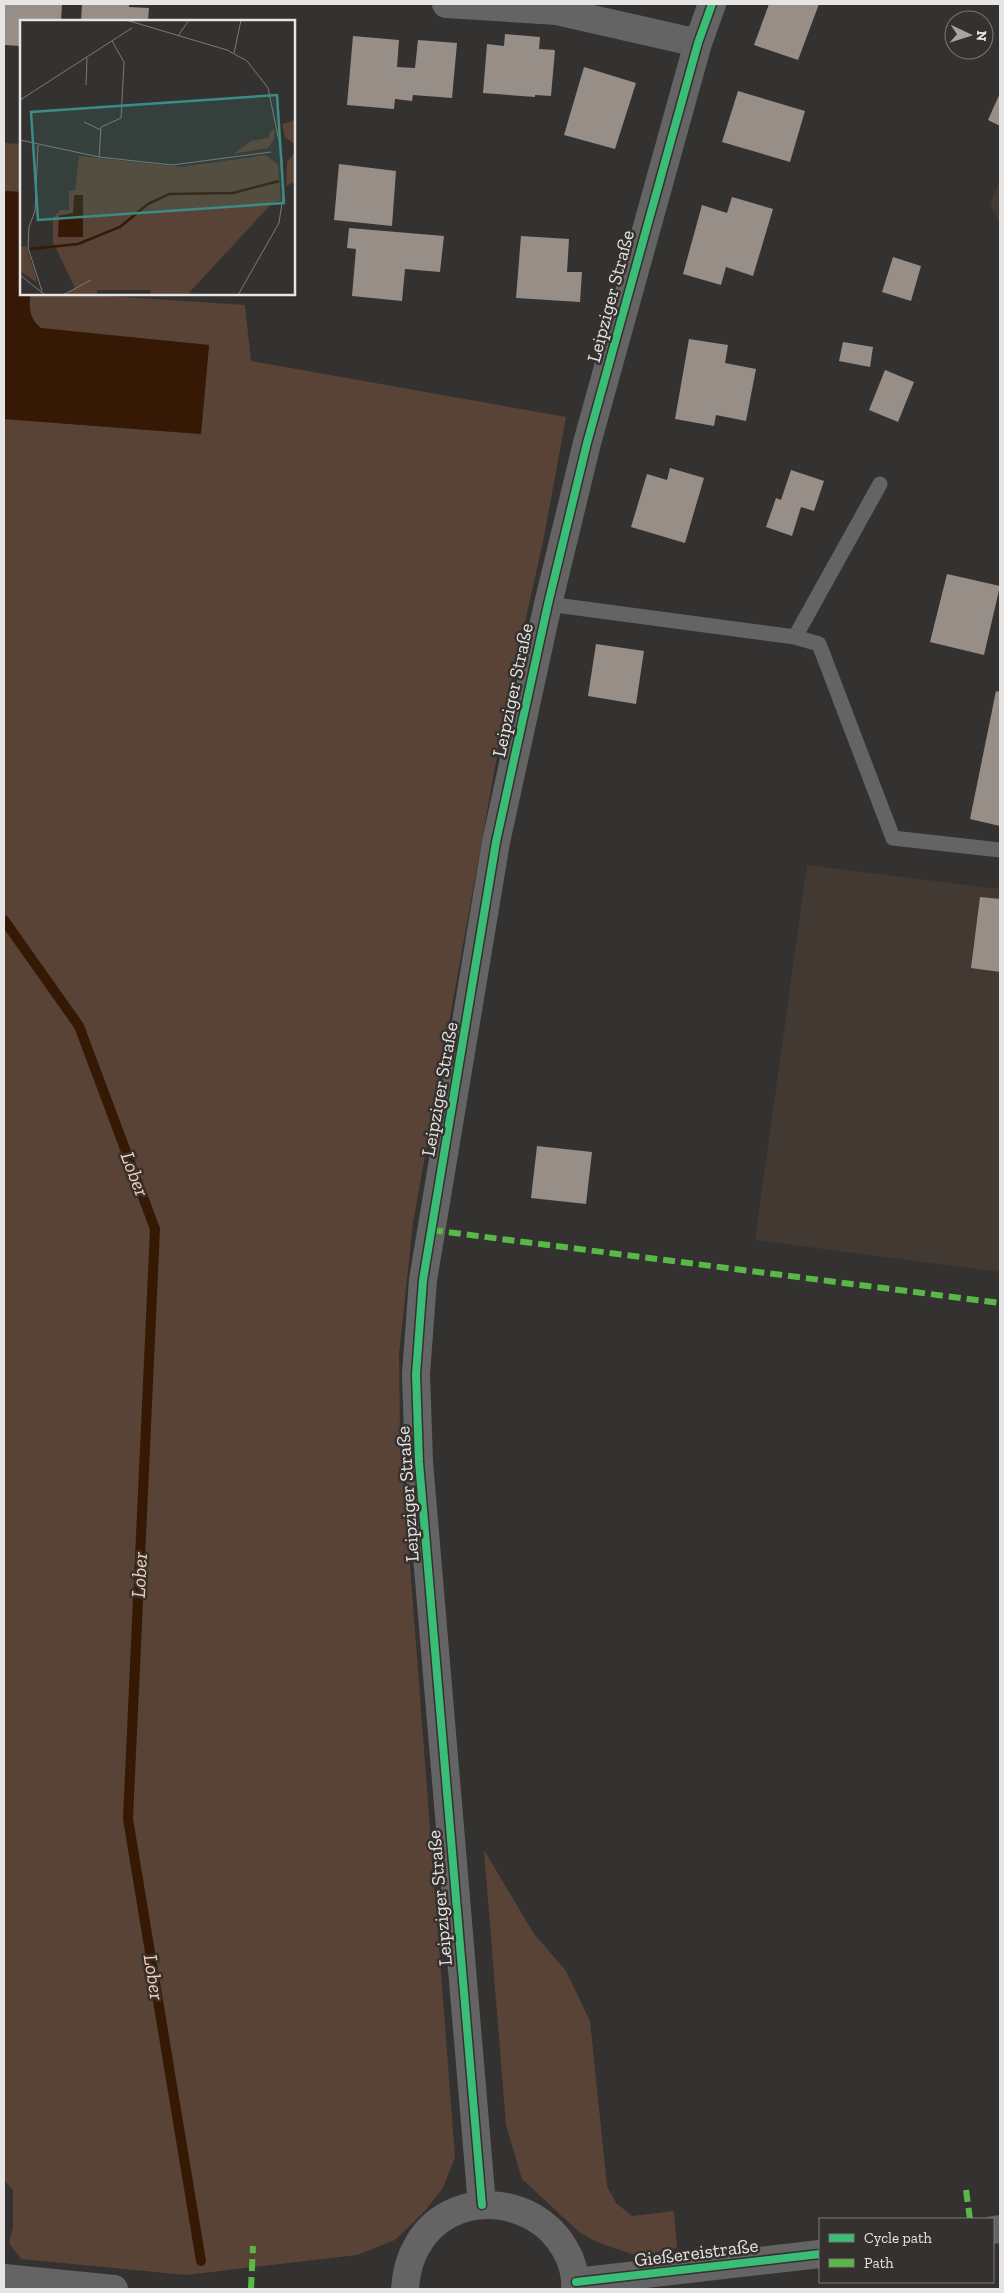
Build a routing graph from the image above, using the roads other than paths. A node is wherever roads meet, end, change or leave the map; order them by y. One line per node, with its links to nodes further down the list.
1 (446, 4): 3 (street)
2 (712, 4): 3 (street, Leipziger Straße)
3 (698, 43): 5 (street, Leipziger Straße)
4 (880, 484): 6 (lane)
5 (548, 604): 6 (lane); 8 (street, Leipziger Straße)
6 (795, 637): 7 (lane)
7 (1000, 850)
8 (482, 2205): 11 (street); 13 (street)
9 (819, 2254): 11 (street, Gießereistraße)
10 (4, 2278): 12 (street)
11 (576, 2286)
12 (114, 2289)
13 (405, 2289)

